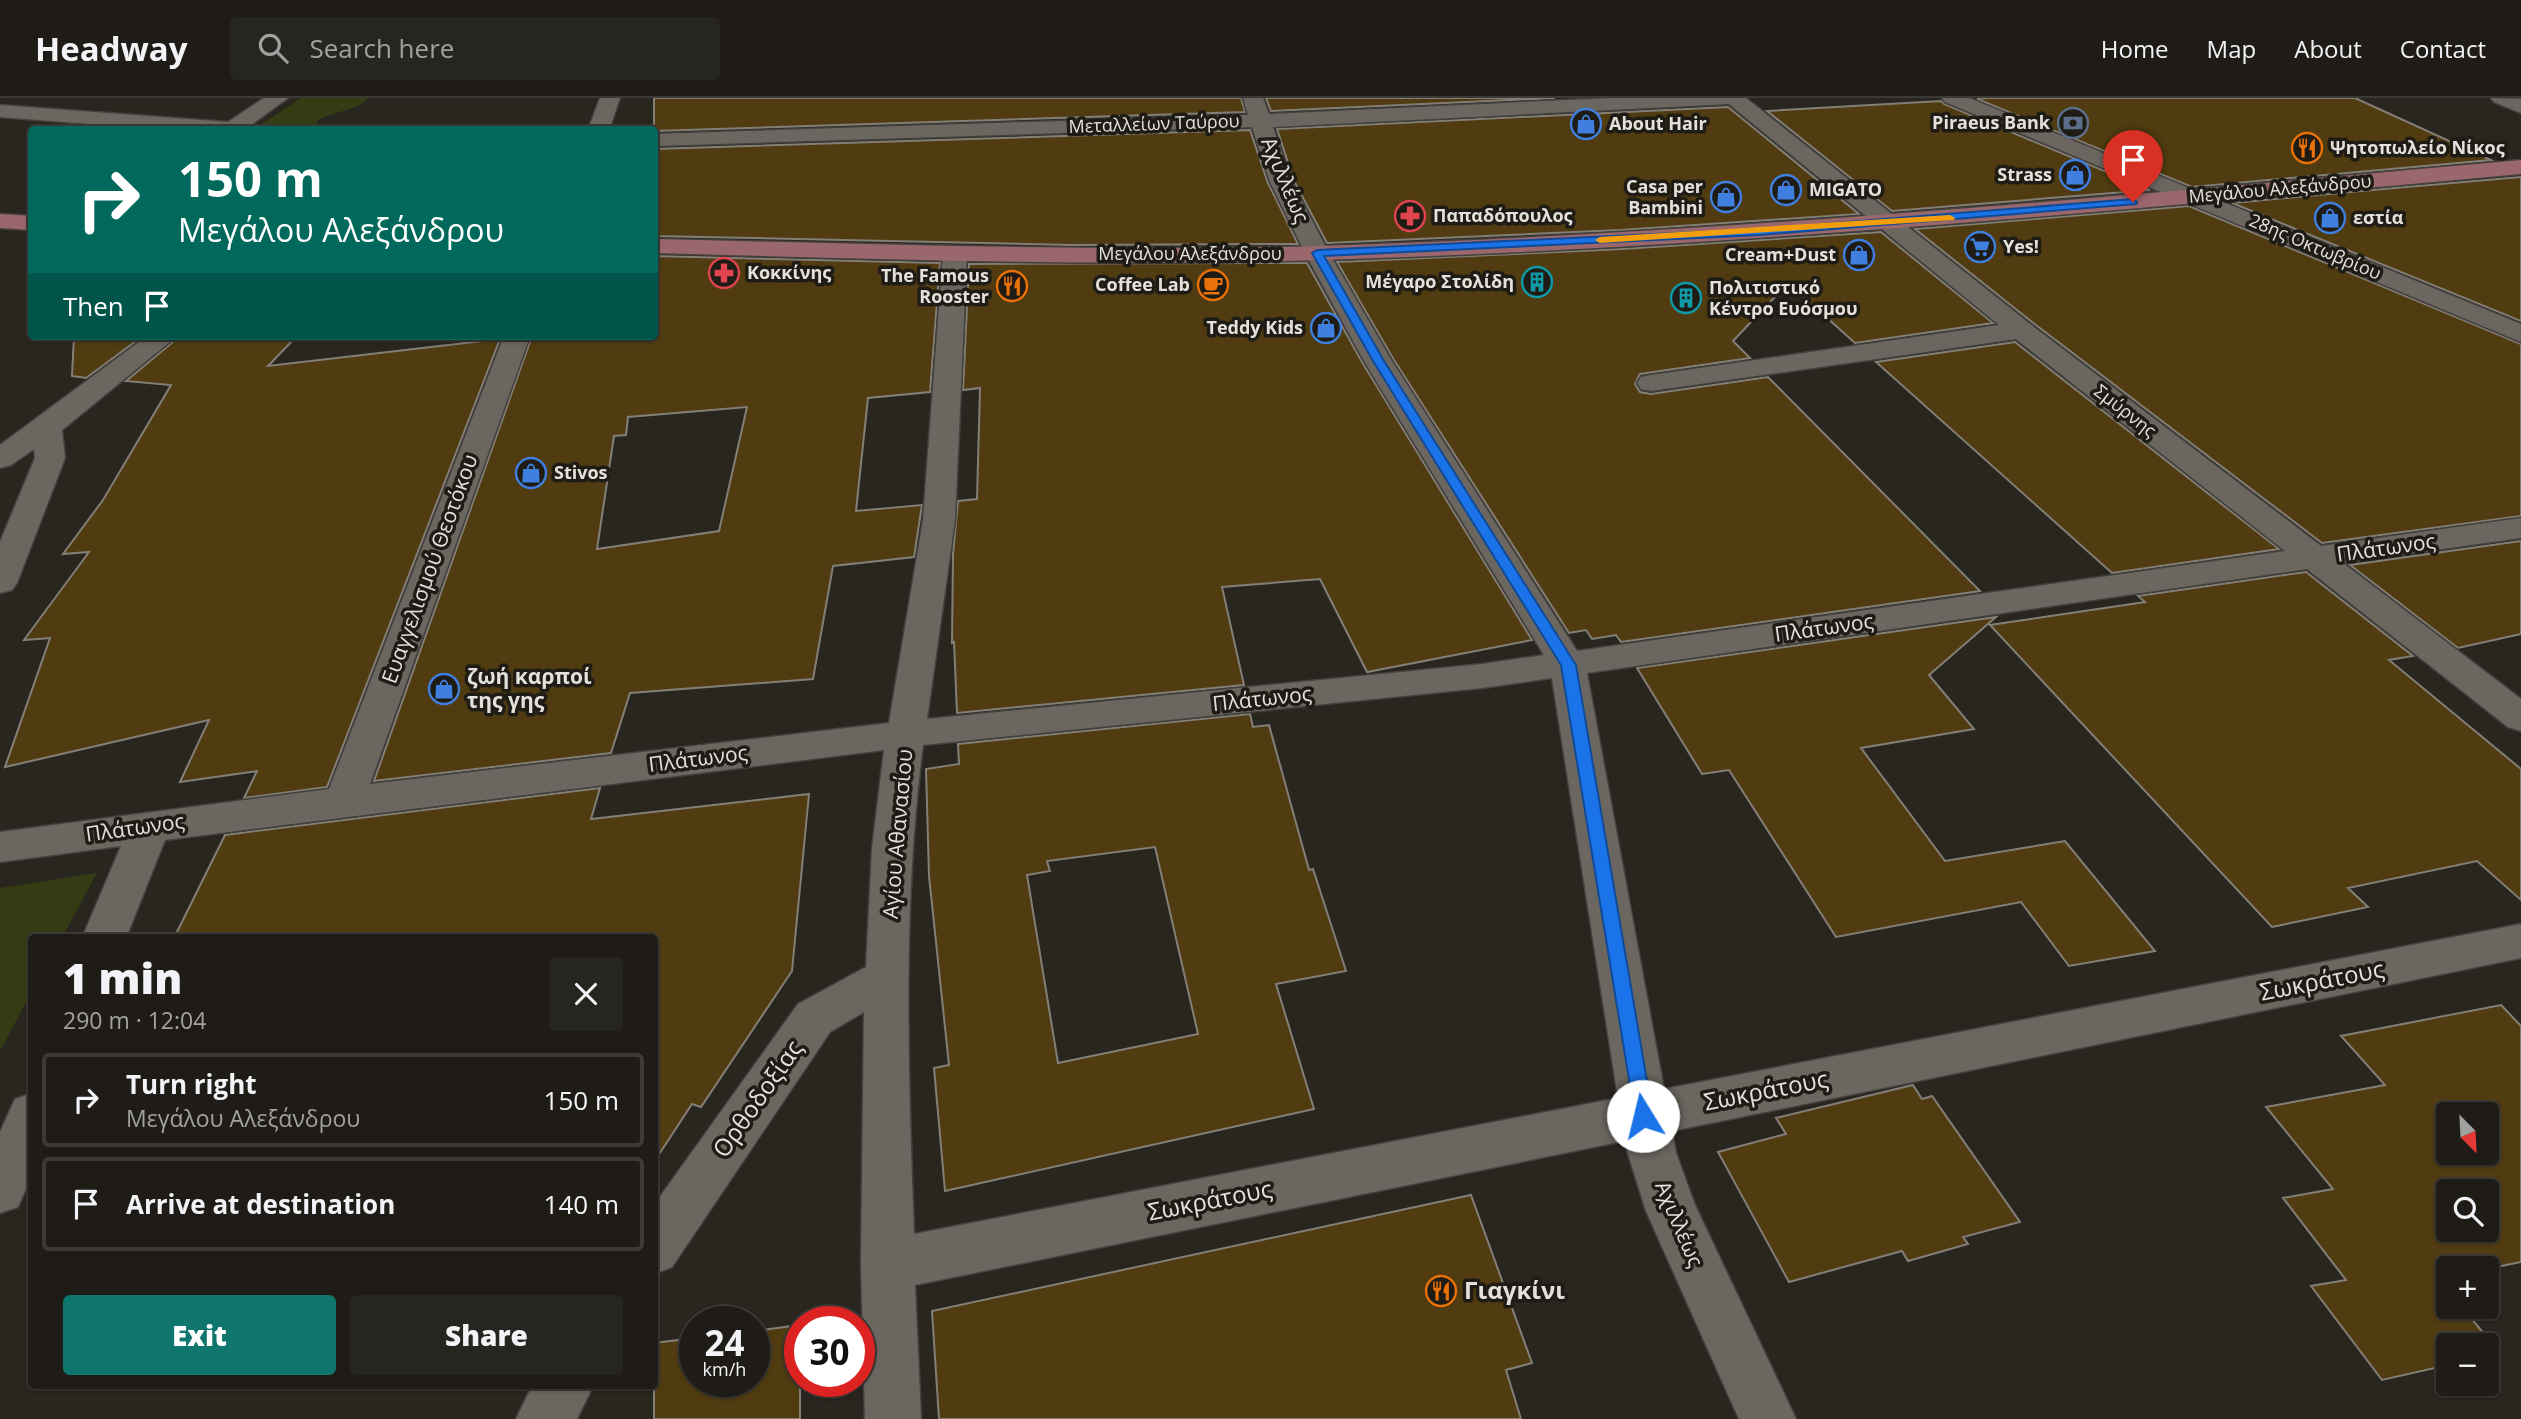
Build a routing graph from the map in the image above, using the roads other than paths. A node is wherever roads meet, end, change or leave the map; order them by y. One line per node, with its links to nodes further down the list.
1 (15, 98): 8 (street)
2 (278, 98): 13 (street)
3 (611, 98): 14 (street)
4 (1253, 98): 11 (street, Αχιλλέως)
5 (1734, 98): 11 (street, Μεταλλείων Ταύρου); 20 (street, Σμύρνης)
6 (1952, 98): 17 (street, 28ης Οκτωβρίου)
7 (2501, 98): 9 (street)
8 (0, 105)
9 (2521, 107)
10 (0, 111): 12 (street)
11 (1260, 121): 15 (street, Μεταλλείων Ταύρου); 23 (street, Αχιλλέως)
12 (192, 126)
13 (235, 126)
14 (600, 126)
15 (658, 140)
16 (2521, 167): 17 (main road, Μεγάλου Αλεξάνδρου)
17 (2194, 197): 20 (main road, Μεγάλου Αλεξάνδρου); 25 (street, 28ης Οκτωβρίου)
18 (0, 221): 19 (main road)
19 (28, 223)
20 (1887, 223): 23 (main road, Μεγάλου Αλεξάνδρου); 24 (street, Σμύρνης)
21 (658, 246): 22 (main road, Μεγάλου Αλεξάνδρου)
22 (955, 253): 23 (main road, Μεγάλου Αλεξάνδρου); 36 (street, Αγίου Αθανασίου)
23 (1317, 253): 34 (street, Αχιλλέως)
24 (2021, 330): 28 (street); 32 (street, Σμύρνης)
25 (2521, 334)
26 (159, 340): 29 (street)
27 (516, 340): 37 (street, Ευαγγελισμού Θεοτόκου)
28 (1651, 383)
29 (47, 427): 30 (street); 33 (street)
30 (0, 459)
31 (2521, 528): 32 (street, Πλάτωνος)
32 (2315, 558): 34 (street, Πλάτωνος); 35 (street, Σμύρνης)
33 (0, 583)
34 (1568, 665): 36 (street, Πλάτωνος); 43 (street, Αχιλλέως)
35 (2521, 718)
36 (906, 734): 37 (street, Πλάτωνος); 42 (street, Αγίου Αθανασίου)
37 (344, 802): 38 (street, Πλάτωνος)
38 (150, 826): 39 (street, Πλάτωνος); 40 (street)
39 (0, 847)
40 (106, 934)
41 (2521, 941): 43 (street, Σωκράτους)
42 (887, 977): 46 (street, Ορθοδοξίας); 47 (street, Αγίου Αθανασίου)
43 (1643, 1116): 47 (street, Σωκράτους); 51 (street, Αχιλλέως)
44 (28, 1124): 45 (street)
45 (0, 1190)
46 (658, 1243)
47 (887, 1265): 50 (street, Αγίου Αθανασίου)
48 (563, 1389): 49 (street)
49 (544, 1419)
50 (893, 1419)
51 (1768, 1419)

